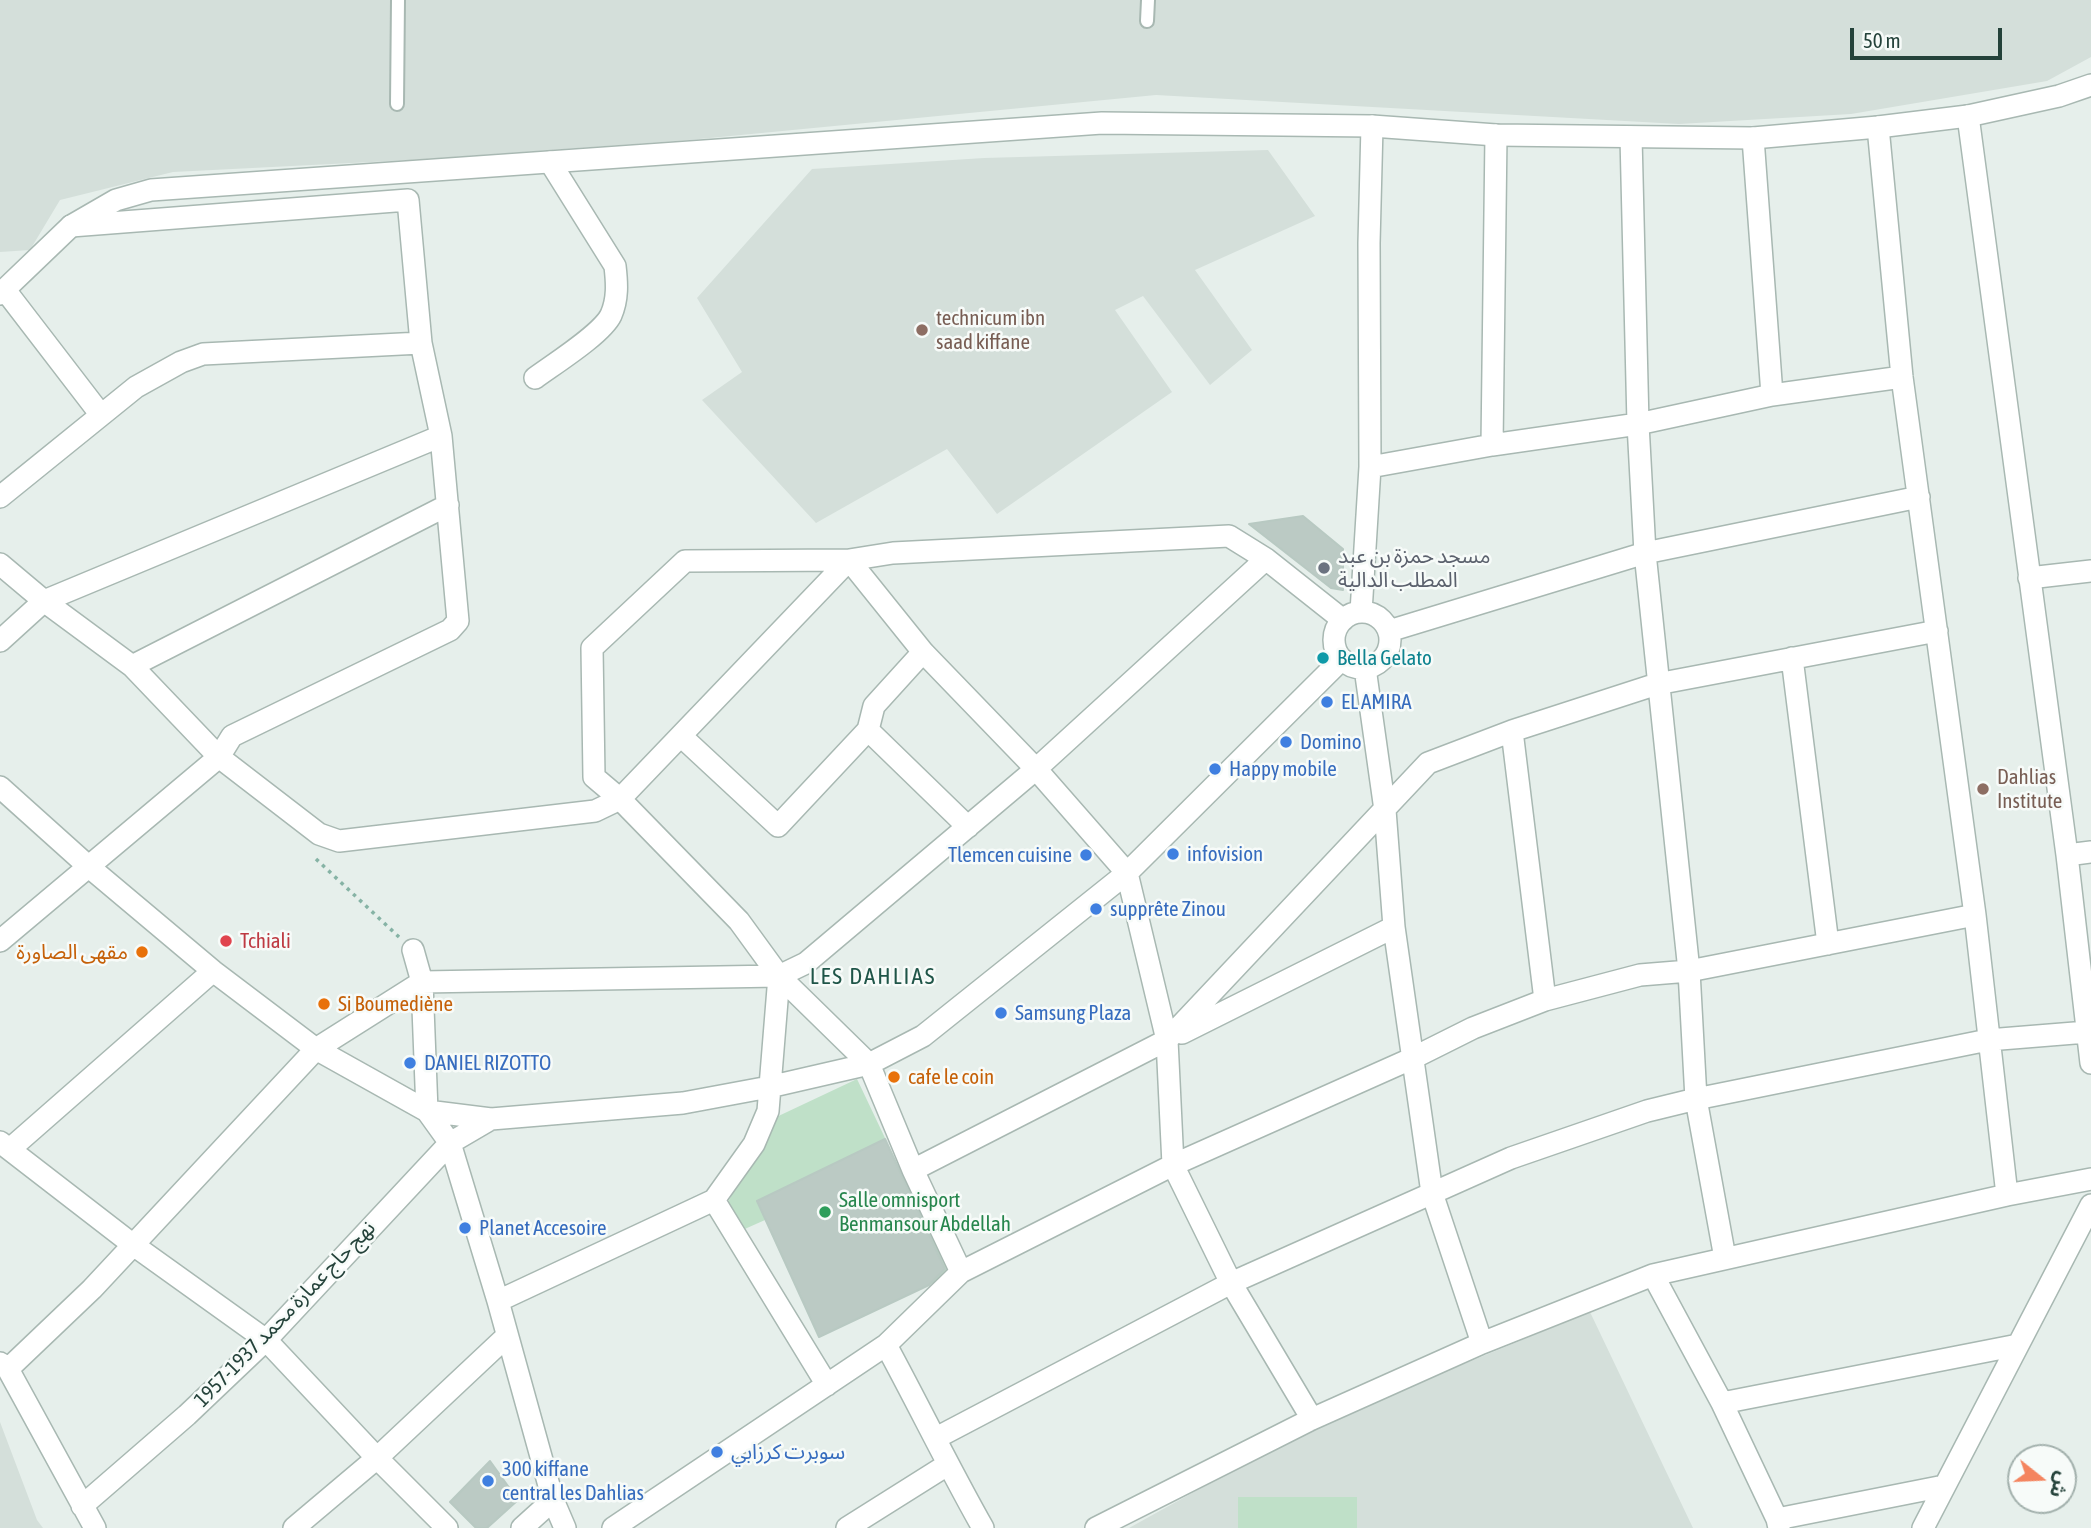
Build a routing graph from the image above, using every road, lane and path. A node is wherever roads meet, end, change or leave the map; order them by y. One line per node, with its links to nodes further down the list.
1 (398, 0): 5 (lane)
2 (1147, 0): 3 (lane)
3 (1147, 21)
4 (2091, 85): 6 (street)
5 (397, 104)
6 (1968, 116): 8 (street); 32 (street)
7 (1373, 126): 9 (street); 12 (street); 23 (street)
8 (1878, 127): 11 (street); 16 (street)
9 (1496, 135): 10 (street); 22 (street)
10 (1631, 137): 11 (street); 20 (street)
11 (1753, 138): 18 (street)
12 (550, 162): 13 (street); 17 (street)
13 (71, 226): 14 (street); 15 (street)
14 (6, 284): 19 (street)
15 (421, 343): 19 (street); 21 (street)
16 (1902, 377): 18 (street); 25 (street)
17 (535, 378)
18 (1772, 396): 20 (street)
19 (101, 415): 24 (street)
20 (1638, 424): 22 (street); 27 (street)
21 (441, 436): 26 (street); 33 (street)
22 (1492, 446): 23 (street)
23 (1370, 467): 34 (street)
24 (0, 497)
25 (1919, 498): 27 (street); 36 (street)
26 (448, 505): 41 (street); 47 (street)
27 (1645, 553): 35 (street); 43 (street)
28 (1266, 559): 29 (street); 34 (street); 48 (street)
29 (849, 560): 38 (street); 46 (street); 50 (street)
30 (0, 564): 33 (street)
31 (2091, 571): 32 (street)
32 (2029, 578): 54 (street)
33 (44, 601): 37 (street); 41 (street)
34 (1352, 616): 35 (street); 40 (street)
35 (1389, 631): 42 (street)
36 (1937, 631): 39 (street); 58 (street)
37 (0, 641)
38 (923, 652): 44 (street); 48 (street)
39 (1792, 658): 43 (street); 61 (street)
40 (1342, 659): 42 (street); 57 (street)
41 (132, 666): 47 (street)
42 (1364, 668): 51 (street)
43 (1657, 684): 45 (street); 64 (street)
44 (868, 730): 46 (street); 52 (street)
45 (1512, 731): 51 (street); 67 (street)
46 (681, 736): 50 (street)
47 (219, 757): 50 (street); 56 (street)
48 (1036, 769): 52 (street); 57 (street)
49 (0, 786): 56 (street)
50 (620, 799): 65 (street)
51 (1384, 810): 59 (street); 70 (street)
52 (968, 827): 65 (street)
53 (2091, 852): 54 (street)
54 (2067, 855): 68 (street)
55 (316, 859): 62 (path)
56 (88, 866): 60 (street); 63 (street)
57 (1127, 873): 70 (street); 75 (street)
58 (1975, 915): 61 (street); 71 (street)
59 (1394, 927): 70 (street); 73 (street)
60 (0, 941)
61 (1828, 944): 64 (street)
62 (413, 950): 66 (street)
63 (213, 971): 72 (street); 81 (street)
64 (1689, 971): 67 (street); 77 (street)
65 (779, 976): 66 (street); 75 (street); 76 (street)
66 (422, 982): 72 (street); 78 (street)
67 (1545, 1000): 73 (street)
68 (2088, 1004): 69 (street)
69 (2087, 1032): 71 (street); 74 (street)
70 (1167, 1040): 82 (street); 83 (street)
71 (1988, 1040): 77 (street); 86 (street)
72 (316, 1049): 78 (street); 89 (street)
73 (1413, 1058): 82 (street); 85 (street)
74 (2091, 1063)
75 (869, 1064): 76 (street); 83 (street)
76 (769, 1087): 79 (street); 87 (street)
77 (1696, 1099): 85 (street); 90 (street)
78 (427, 1111): 79 (street); 80 (street)
79 (491, 1119): 80 (street, نهج حاج عمارة محمد 1937-1957)
80 (450, 1143): 94 (street); 96 (street, نهج حاج عمارة محمد 1937-1957)
81 (5, 1145): 89 (street)
82 (1173, 1165): 91 (street); 93 (street)
83 (913, 1170): 91 (street)
84 (2091, 1178): 86 (street)
85 (1432, 1193): 93 (street); 97 (street)
86 (2007, 1195): 90 (street)
87 (713, 1200): 94 (street); 101 (street)
88 (2091, 1205): 99 (street)
89 (132, 1244): 96 (street); 100 (street)
90 (1725, 1258): 92 (street)
91 (961, 1272): 98 (street)
92 (1653, 1275): 97 (street); 102 (street)
93 (1231, 1283): 103 (street); 104 (street)
94 (498, 1301): 95 (street)
95 (507, 1336): 105 (street); 108 (street)
96 (267, 1340): 105 (street); 109 (street, نهج حاج عمارة محمد 1937-1957)
97 (1482, 1342): 103 (street)
98 (886, 1345): 101 (street); 104 (street)
99 (2018, 1345): 102 (street); 107 (street)
100 (4, 1366): 109 (street)
101 (827, 1385): 116 (street)
102 (1723, 1404): 110 (street)
103 (1312, 1419): 119 (street)
104 (936, 1438): 106 (street)
105 (377, 1458): 112 (street); 113 (street)
106 (947, 1465): 117 (street); 118 (street)
107 (1944, 1486): 110 (street); 120 (street)
108 (553, 1500): 114 (street); 115 (street)
109 (82, 1506): 111 (street)
110 (1778, 1523)
111 (94, 1528)
112 (294, 1528)
113 (447, 1528)
114 (522, 1528)
115 (565, 1528)
116 (612, 1528)
117 (847, 1528)
118 (983, 1528)
119 (1096, 1528)
120 (1923, 1528)

